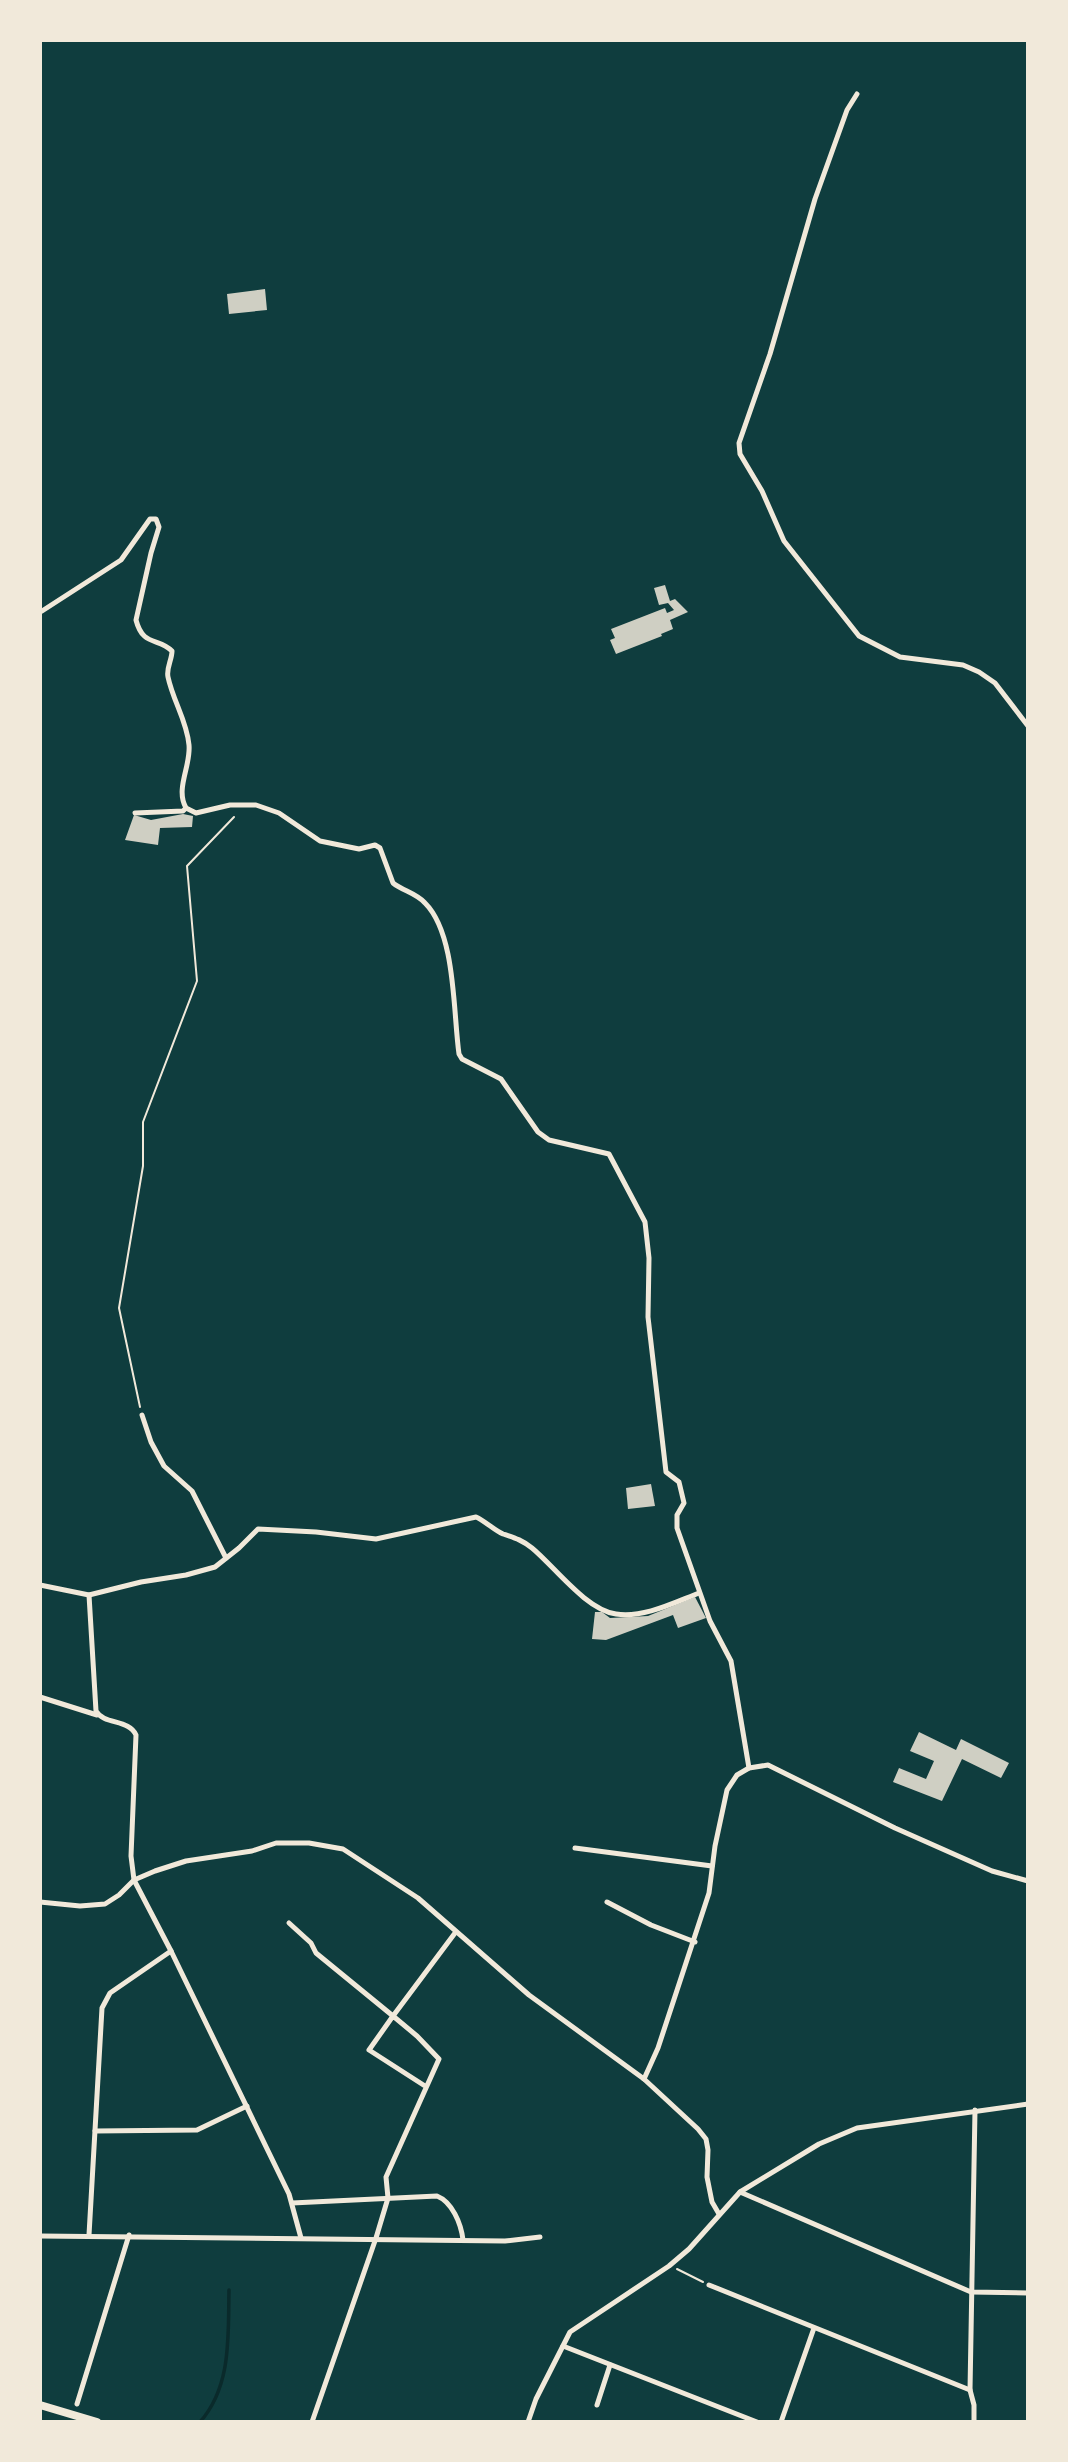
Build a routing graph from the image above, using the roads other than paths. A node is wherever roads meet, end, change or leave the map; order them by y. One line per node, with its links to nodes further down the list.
1 (857, 94): 3 (street)
2 (42, 611): 4 (street)
3 (1028, 726)
4 (186, 808): 5 (street); 9 (street)
5 (135, 813)
6 (142, 1415): 7 (street)
7 (226, 1558): 9 (street); 10 (street)
8 (40, 1585): 10 (street)
9 (699, 1593): 13 (street)
10 (89, 1595): 12 (street)
11 (40, 1697): 12 (street)
12 (97, 1716): 16 (street)
13 (749, 1768): 15 (street); 17 (street)
14 (575, 1848): 15 (street)
15 (712, 1866): 22 (street)
16 (134, 1880): 18 (street); 21 (street); 23 (street)
17 (1028, 1881)
18 (40, 1902)
19 (607, 1902): 22 (street)
20 (289, 1923): 24 (street)
21 (456, 1933): 24 (street); 25 (street)
22 (695, 1942): 25 (street)
23 (172, 1951): 28 (street); 30 (street)
24 (393, 2016): 26 (street); 26 (street)
25 (644, 2079): 34 (street)
26 (425, 2086): 32 (street)
27 (1028, 2104): 29 (street)
28 (247, 2106): 30 (street); 33 (street)
29 (975, 2110): 31 (street); 43 (street)
30 (95, 2131): 36 (street)
31 (740, 2192): 34 (street); 43 (street)
32 (388, 2197): 33 (street); 40 (street); 41 (street)
33 (292, 2203): 39 (street)
34 (719, 2214): 46 (street)
35 (40, 2235): 36 (street)
36 (89, 2235): 37 (street)
37 (129, 2235): 39 (street); 49 (street)
38 (540, 2237): 41 (street)
39 (302, 2238): 40 (street)
40 (376, 2238): 41 (street); 53 (street)
41 (463, 2240)
42 (709, 2286): 45 (street)
43 (971, 2292): 44 (street); 48 (street)
44 (1028, 2293)
45 (814, 2329): 48 (street); 56 (street)
46 (563, 2346): 47 (street); 54 (street)
47 (610, 2365): 51 (street); 55 (street)
48 (970, 2390): 57 (street)
49 (77, 2403)
50 (40, 2405): 52 (main road)
51 (597, 2405)
52 (97, 2422)
53 (312, 2422)
54 (528, 2422)
55 (757, 2422)
56 (781, 2422)
57 (974, 2422)

